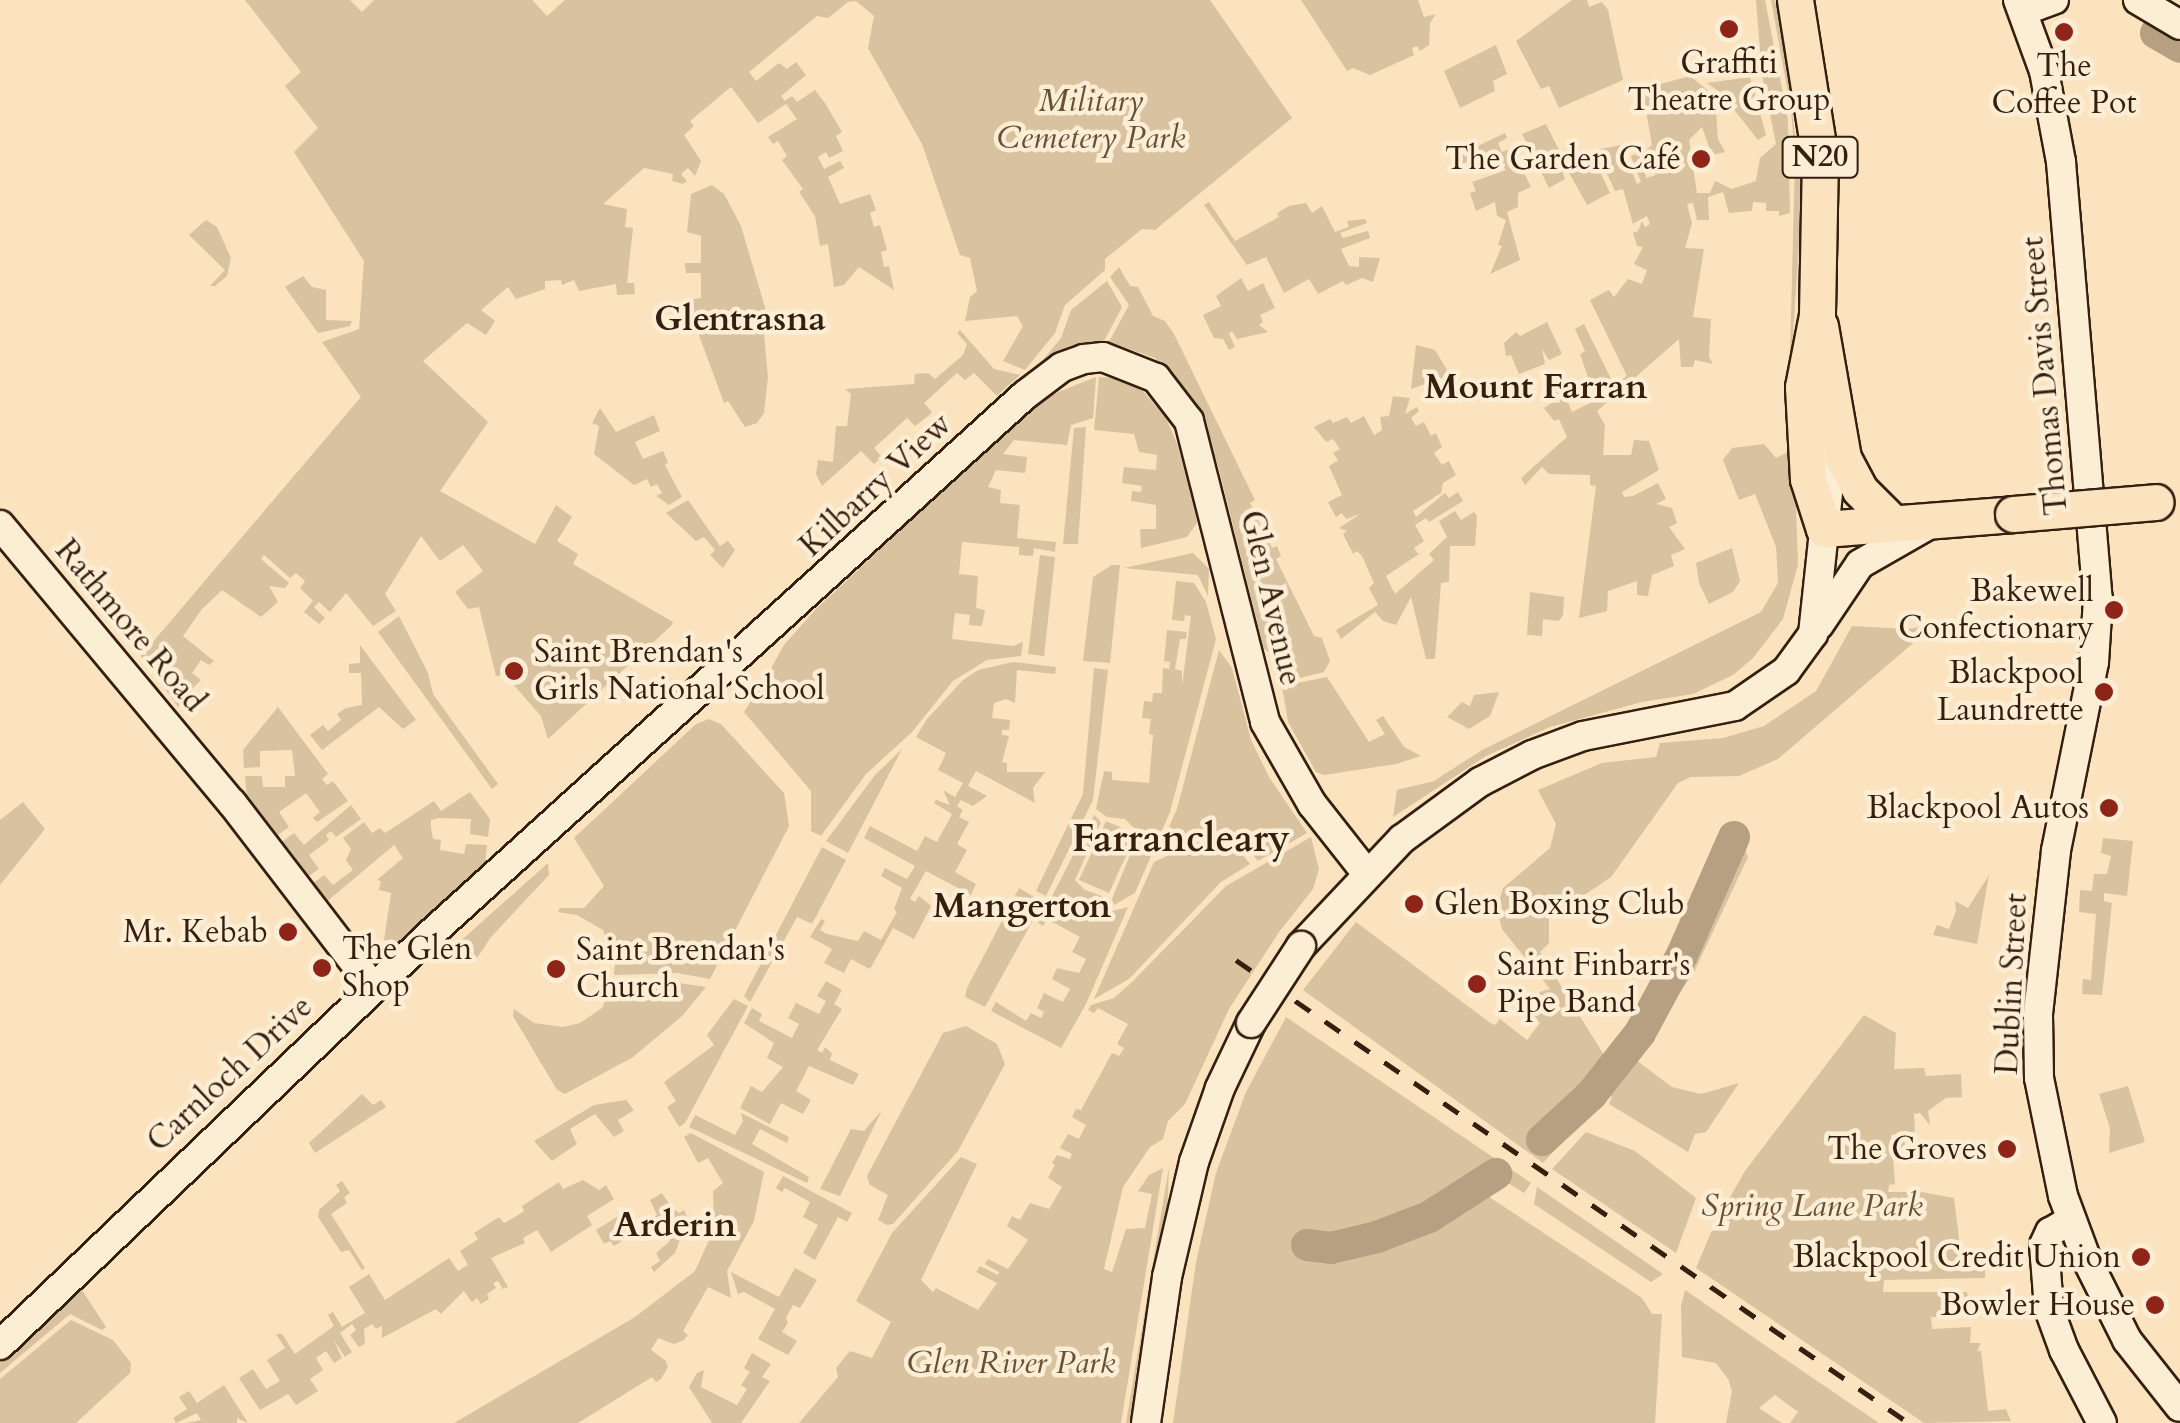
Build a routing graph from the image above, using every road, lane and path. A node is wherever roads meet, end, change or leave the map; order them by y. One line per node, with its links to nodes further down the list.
1 (1795, 0): 6 (highway, N20)
2 (2054, 0): 4 (street)
3 (2138, 0): 5 (street)
4 (2020, 6): 15 (street, Thomas Davis Street)
5 (2180, 25)
6 (1817, 316): 8 (highway, N20); 13 (highway, N20)
7 (1103, 357): 16 (street, Glen Avenue); 17 (street, Kilbarry View)
8 (1836, 431): 10 (highway, N20); 13 (street)
9 (2168, 502): 11 (highway, bridge)
10 (1892, 522): 11 (highway); 13 (highway)
11 (1934, 523): 14 (street)
12 (0, 525): 18 (street, Rathmore Road)
13 (1824, 529): 14 (street)
14 (1813, 634): 16 (street)
15 (2075, 750): 19 (street, Dublin Street)
16 (1367, 874): 22 (street, bridge)
17 (436, 929): 18 (street, Carnloch Drive)
18 (373, 987): 20 (street, Carnloch Drive)
19 (2070, 1220): 21 (street, Dublin Street); 23 (street)
20 (0, 1344)
21 (2180, 1407)
22 (1146, 1423)
23 (2102, 1423)

